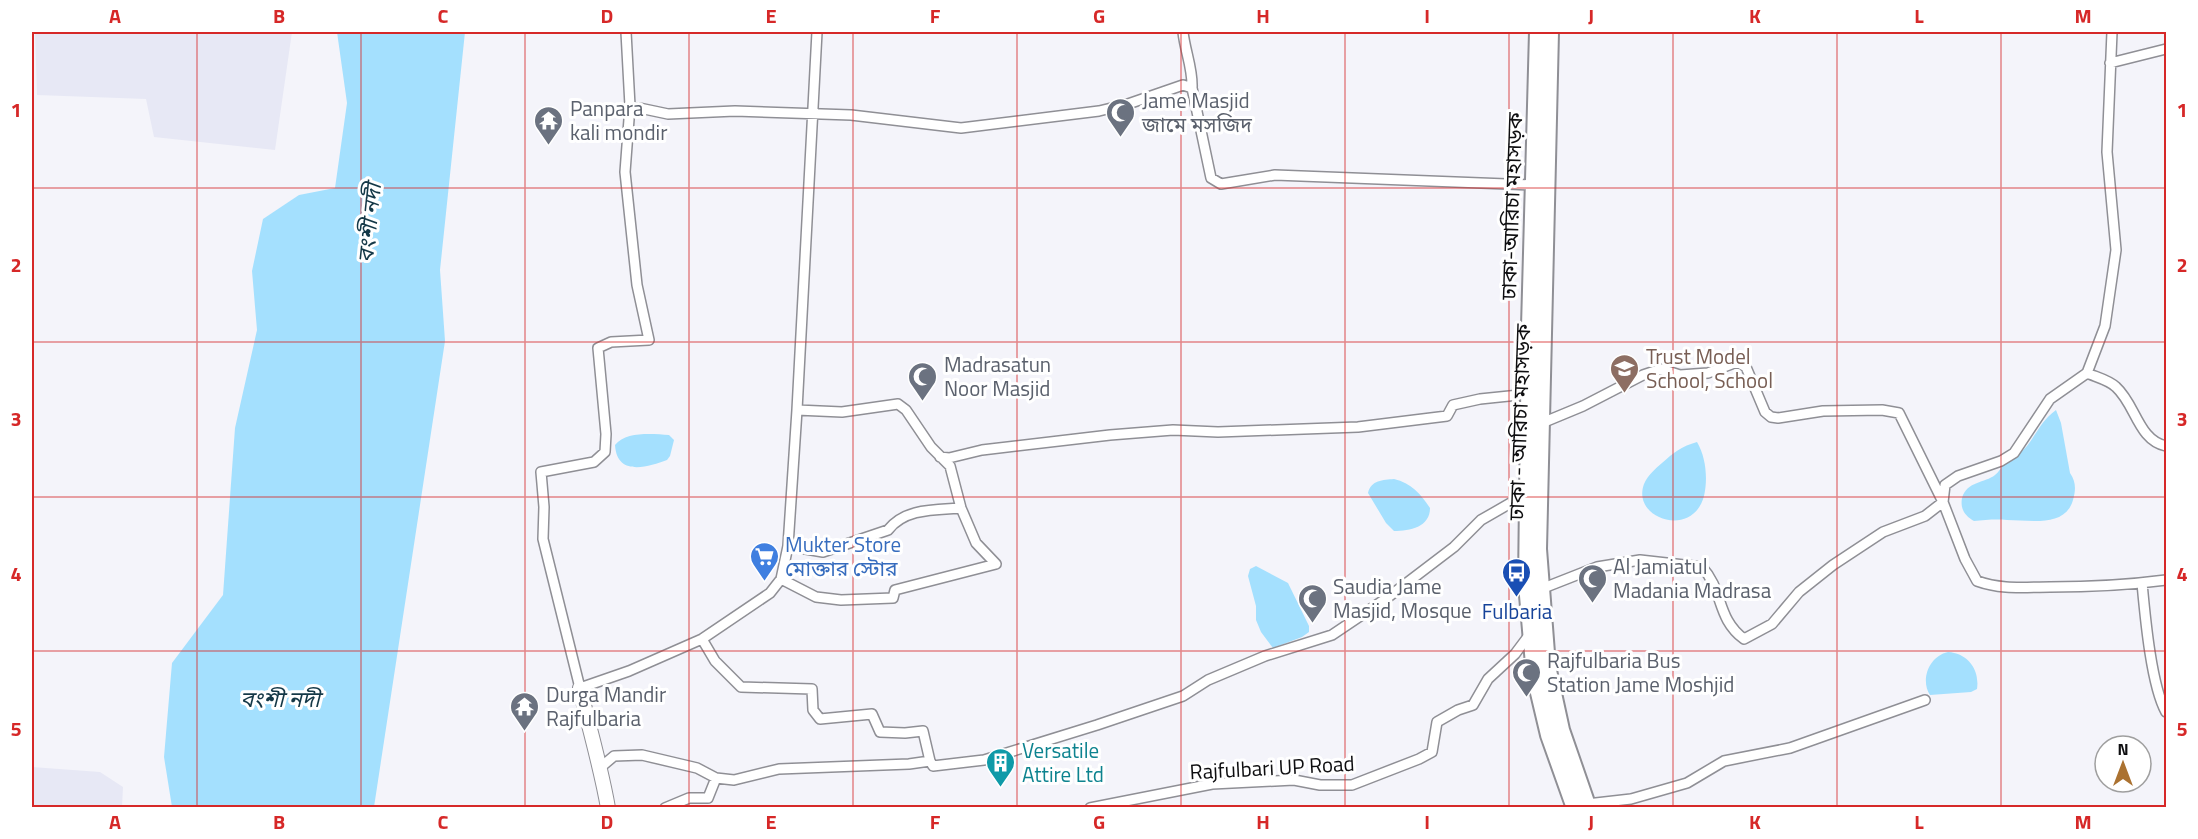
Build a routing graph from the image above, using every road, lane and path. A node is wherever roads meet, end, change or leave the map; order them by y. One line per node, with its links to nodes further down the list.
1 (626, 32): 10 (street)
2 (817, 32): 11 (street)
3 (1183, 32): 9 (street)
4 (1538, 32): 12 (highway, ঢাকা-আরিচা মহাসড়ক)
5 (1550, 32): 16 (highway, ঢাকা - আরিচা মহাসড়ক)
6 (2112, 32): 8 (street)
7 (2166, 49): 8 (street)
8 (2110, 63): 13 (street)
9 (1192, 88): 11 (street); 12 (street)
10 (630, 106): 11 (street); 29 (street)
11 (812, 113): 15 (street)
12 (1534, 185): 14 (highway, ঢাকা-আরিচা মহাসড়ক)
13 (2087, 373): 17 (street); 20 (street)
14 (1529, 394): 18 (street); 19 (highway, ঢাকা-আরিচা মহাসড়ক)
15 (797, 410): 18 (street); 22 (street)
16 (1542, 423): 20 (street); 26 (highway, ঢাকা - আরিচা মহাসড়ক)
17 (2166, 446)
18 (940, 457): 21 (street)
19 (1528, 493): 27 (highway, ঢাকা-আরিচা মহাসড়ক); 32 (street)
20 (1943, 501): 25 (street); 26 (street)
21 (961, 508): 22 (street); 23 (street)
22 (788, 546): 23 (street)
23 (781, 579): 28 (street)
24 (2166, 580): 25 (street)
25 (2142, 583): 31 (street)
26 (1541, 589): 35 (highway, ঢাকা - আরিচা মহাসড়ক)
27 (1532, 633): 35 (highway, ঢাকা-আরিচা মহাসড়ক); 38 (street, Rajfulbari UP Road)
28 (702, 639): 29 (street); 32 (street)
29 (580, 688): 33 (street)
30 (1925, 700): 35 (street)
31 (2166, 712)
32 (930, 761): 34 (street)
33 (601, 767): 34 (street); 36 (street)
34 (716, 778): 37 (street)
35 (1583, 806)
36 (608, 807)
37 (665, 807)
38 (1090, 807)

